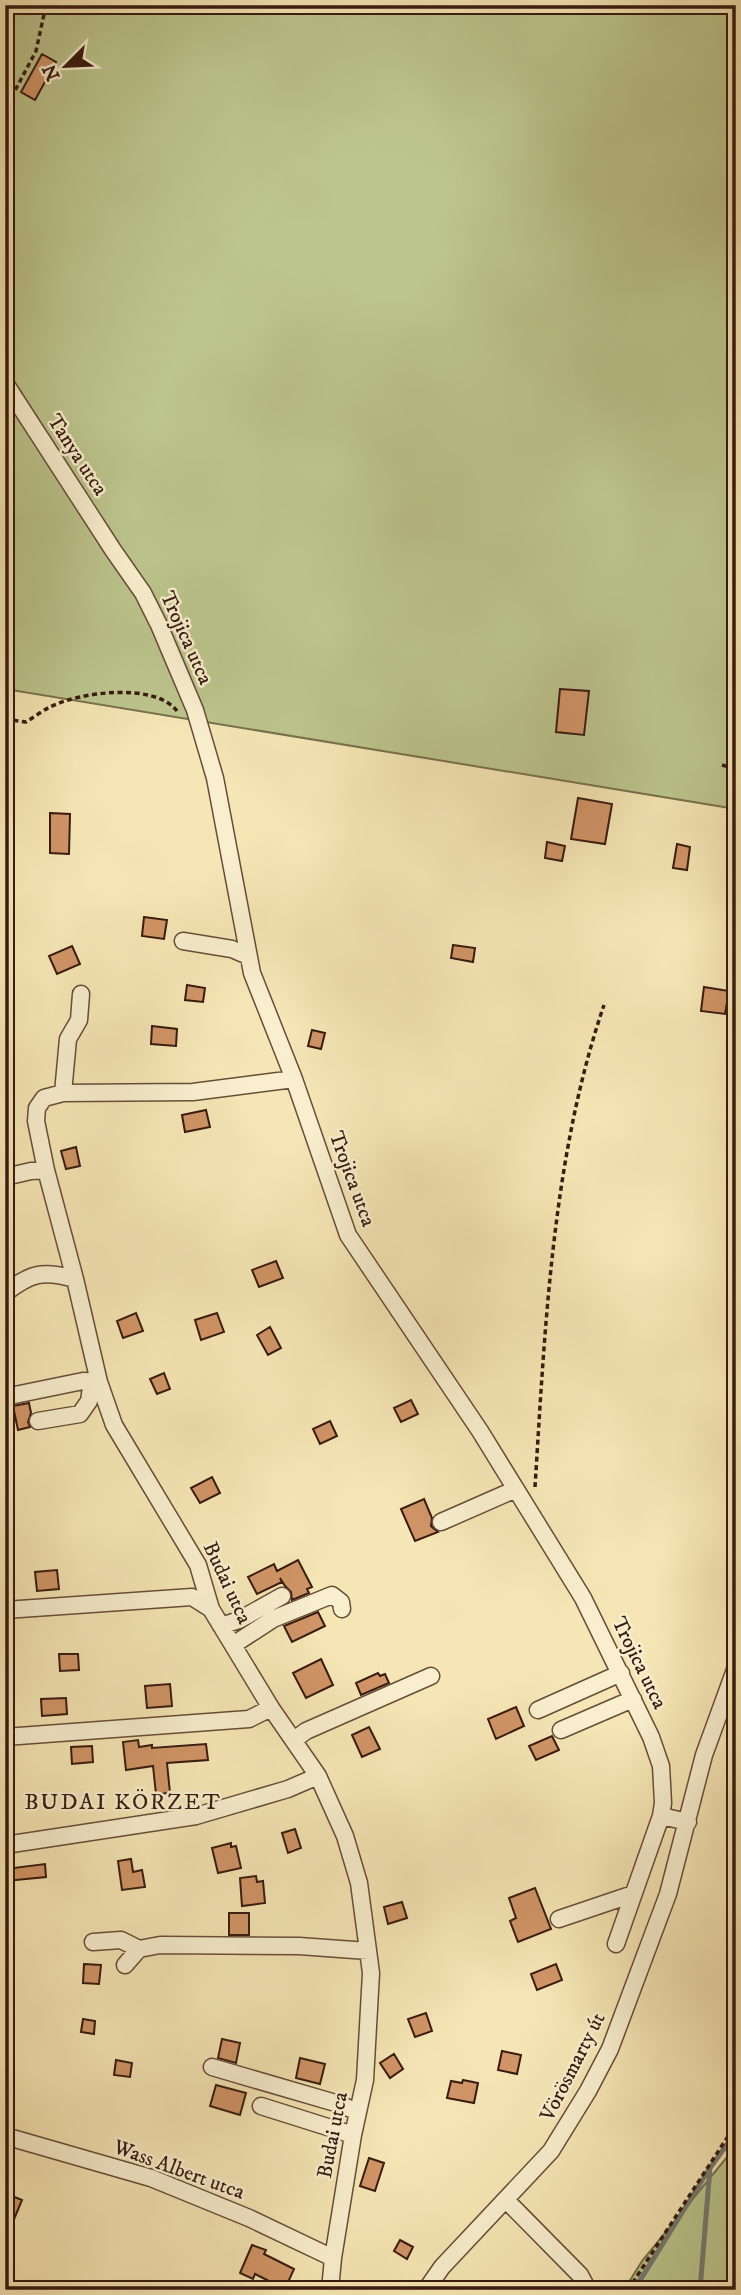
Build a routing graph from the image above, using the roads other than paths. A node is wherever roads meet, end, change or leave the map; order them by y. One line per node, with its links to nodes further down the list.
1 (5, 383): 2 (street, Tanya utca)
2 (113, 550): 4 (street, Trojica utca)
3 (183, 941): 4 (street)
4 (248, 957): 6 (street, Trojica utca)
5 (81, 994): 7 (street)
6 (295, 1079): 7 (street); 15 (street, Trojica utca)
7 (63, 1093): 8 (street, Budai utca)
8 (46, 1170): 9 (street); 10 (street, Budai utca)
9 (5, 1177)
10 (75, 1279): 11 (street); 12 (street, Budai utca)
11 (5, 1293)
12 (95, 1381): 13 (street); 14 (street); 18 (street, Budai utca)
13 (5, 1396)
14 (38, 1421)
15 (516, 1489): 16 (street); 24 (street, Trojica utca)
16 (441, 1522)
17 (282, 1596): 21 (street)
18 (211, 1609): 20 (street); 21 (street, Budai utca)
19 (342, 1609): 22 (street)
20 (5, 1610)
21 (221, 1626): 22 (street, Budai utca)
22 (233, 1645): 27 (street, Budai utca)
23 (736, 1667): 34 (street, Vörösmarty út)
24 (621, 1673): 26 (street, Trojica utca); 28 (street)
25 (431, 1676): 31 (street)
26 (634, 1699): 29 (street); 33 (street, Trojica utca)
27 (271, 1708): 30 (street); 31 (street, Budai utca)
28 (538, 1710)
29 (561, 1730)
30 (5, 1737)
31 (294, 1740): 32 (street, Budai utca)
32 (318, 1776): 35 (street); 41 (street, Budai utca)
33 (661, 1816): 34 (street); 36 (street, Trojica utca)
34 (688, 1822): 48 (street, Vörösmarty út)
35 (5, 1845)
36 (633, 1894): 37 (street); 39 (street, Trojica utca)
37 (559, 1919)
38 (93, 1942): 40 (street)
39 (616, 1944)
40 (139, 1949): 41 (street); 42 (street)
41 (368, 1951): 45 (street, Budai utca)
42 (125, 1965)
43 (212, 2067): 45 (street)
44 (261, 2106): 46 (street)
45 (358, 2112): 46 (street, Budai utca)
46 (353, 2135): 49 (street, Budai utca)
47 (5, 2136): 49 (street, Wass Albert utca)
48 (506, 2200): 51 (street, Vörösmarty út); 52 (street)
49 (333, 2258): 50 (street, Budai utca)
50 (330, 2290)
51 (426, 2290)
52 (588, 2290)

